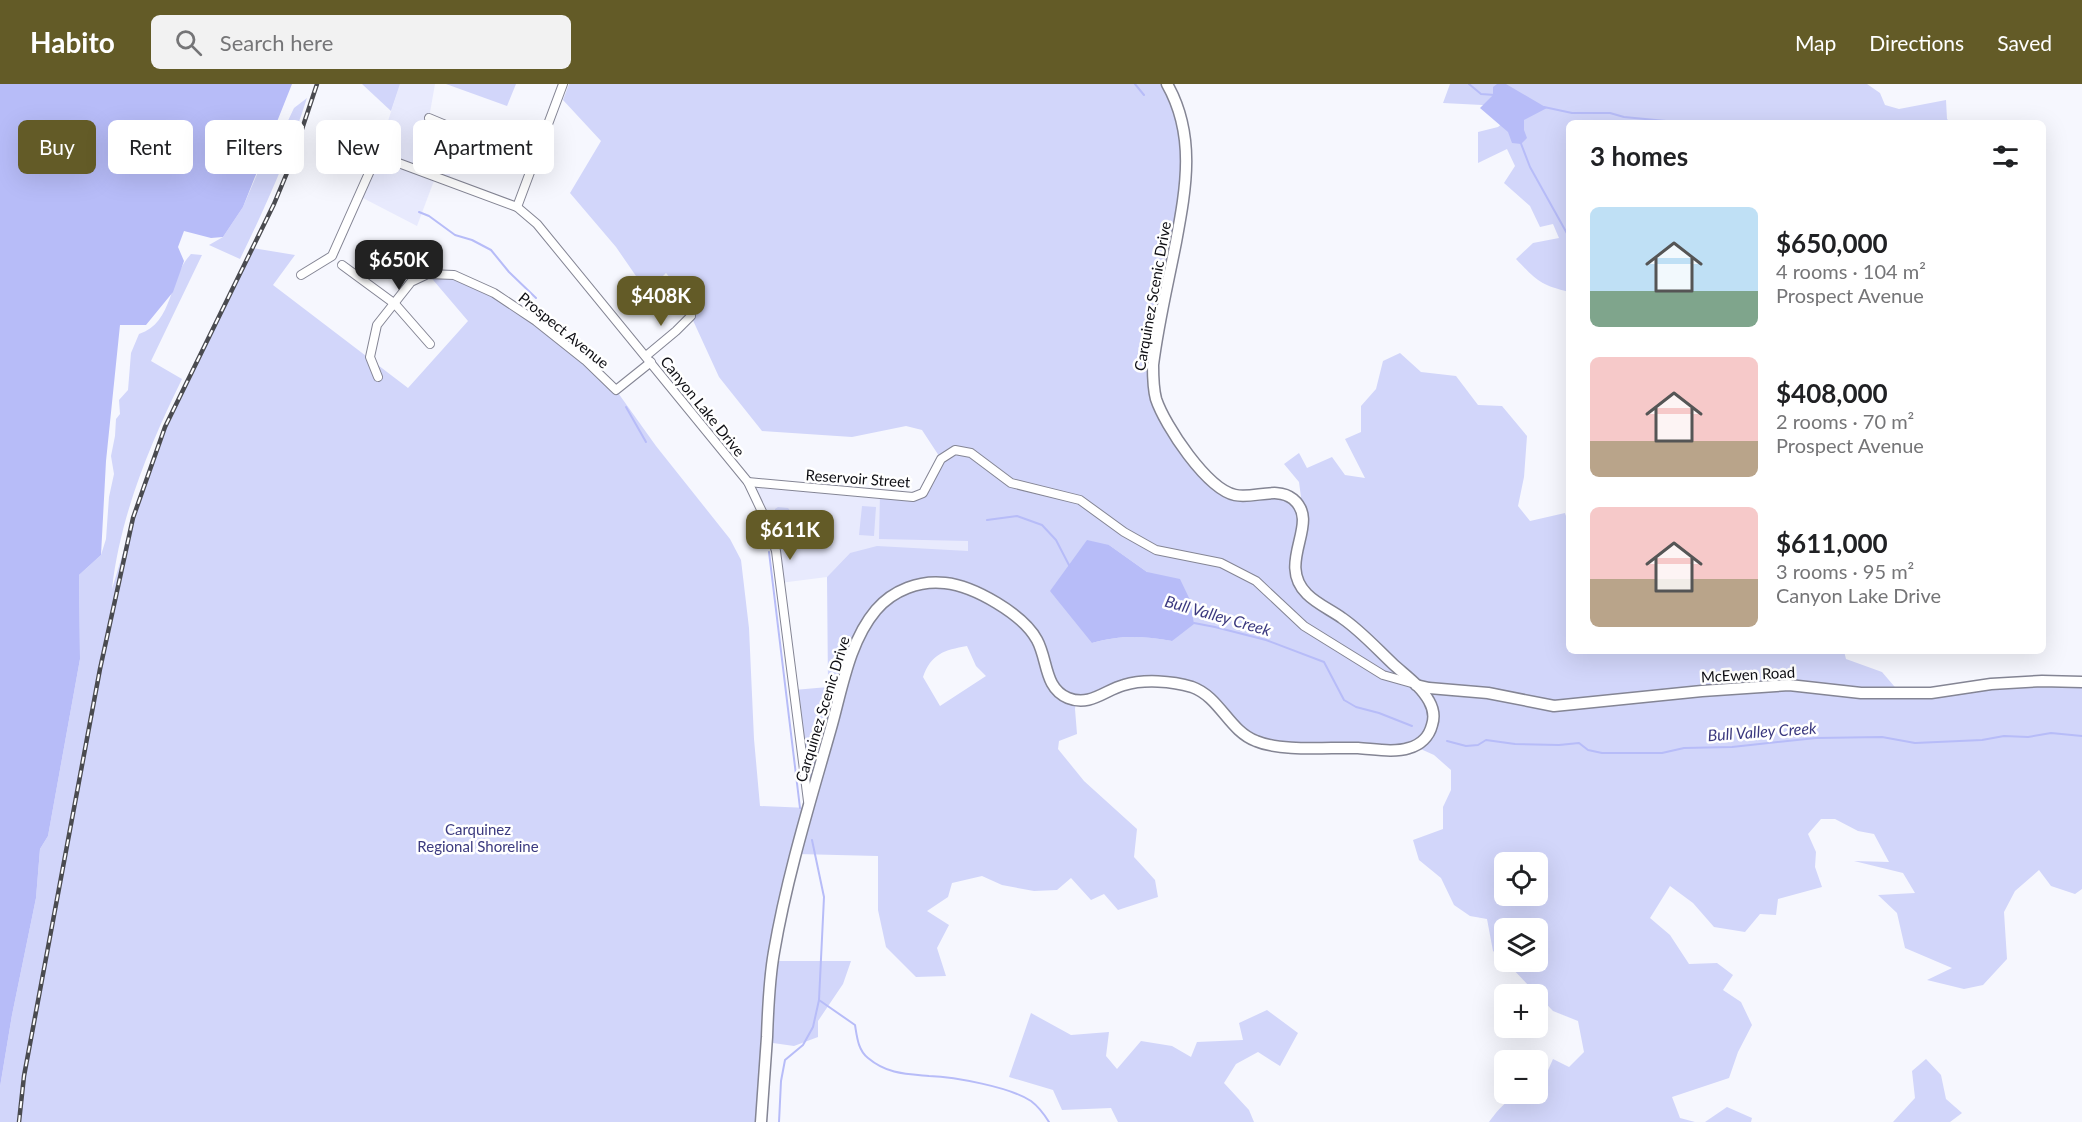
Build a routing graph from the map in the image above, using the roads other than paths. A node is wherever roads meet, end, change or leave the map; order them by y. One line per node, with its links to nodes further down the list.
1 (563, 84): 5 (street)
2 (1167, 84): 17 (street, Carquinez Scenic Drive)
3 (429, 118): 4 (street)
4 (434, 120)
5 (550, 120)
6 (529, 174): 7 (street)
7 (517, 207): 9 (street, Canyon Lake Drive); 13 (street, Canyon Lake Drive)
8 (342, 265): 10 (street)
9 (302, 275)
10 (395, 304): 12 (street); 13 (street, Prospect Avenue); 14 (street, Prospect Avenue)
11 (691, 315): 13 (street, Prospect Avenue)
12 (430, 344)
13 (648, 359): 15 (street, Canyon Lake Drive)
14 (378, 377)
15 (748, 482): 17 (street, Reservoir Street); 18 (street, Canyon Lake Drive)
16 (2082, 682): 17 (street, McEwen Road)
17 (1416, 685): 18 (street, Carquinez Scenic Drive)
18 (809, 808): 19 (street, Carquinez Scenic Drive)
19 (762, 1122)

